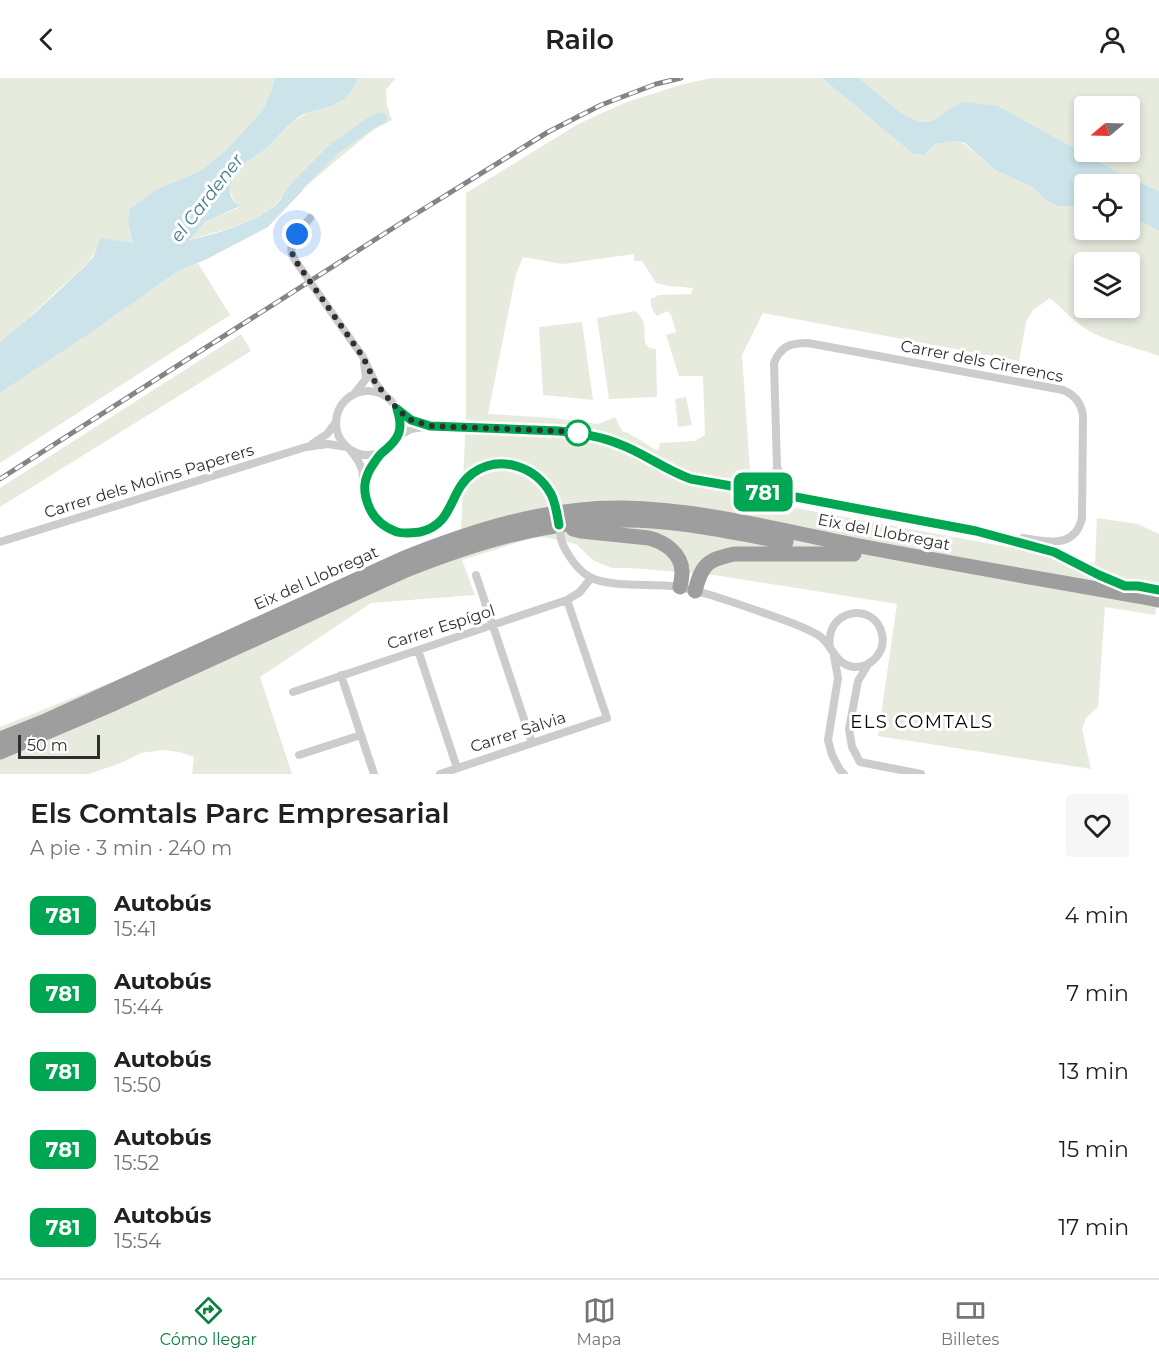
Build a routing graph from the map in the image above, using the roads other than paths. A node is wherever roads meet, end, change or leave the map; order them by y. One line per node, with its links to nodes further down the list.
1 (310, 218): 2 (street, bridge)
2 (363, 357): 3 (street); 4 (street)
3 (354, 394): 4 (street); 6 (street)
4 (386, 396): 5 (street)
5 (397, 409): 7 (street); 8 (street)
6 (336, 422): 9 (street, Carrer dels Molins Paperers); 10 (street)
7 (430, 426): 8 (street); 14 (street)
8 (397, 437): 11 (street)
9 (306, 447): 10 (street, Carrer dels Molins Paperers); 18 (street, Carrer dels Molins Paperers)
10 (349, 449): 11 (street); 13 (street)
11 (381, 453): 13 (street)
12 (777, 467): 14 (street); 15 (street, Carrer dels Cirerencs); 17 (street, Carrer dels Cirerencs)
13 (364, 486): 16 (street, bridge)
14 (760, 491): 15 (street)
15 (801, 498): 17 (street)
16 (561, 531): 19 (highway, Eix del Llobregat); 20 (highway); 23 (street); 40 (highway, Eix del Llobregat)
17 (994, 536): 24 (street)
18 (0, 543)
19 (854, 554): 21 (highway); 28 (highway, Eix del Llobregat)
20 (681, 564): 21 (highway); 25 (highway)
21 (704, 567): 25 (highway)
22 (476, 575): 29 (street)
23 (591, 578): 25 (street); 26 (street, Carrer Espígol)
24 (1125, 586)
25 (688, 589): 31 (street)
26 (567, 600): 29 (street, Carrer Espígol); 39 (street, Carrer Sàlvia)
27 (1159, 600): 38 (highway, Eix del Llobregat)
28 (1159, 610)
29 (493, 625): 32 (street, Carrer Espígol); 39 (street)
30 (832, 628): 31 (street); 33 (street); 34 (street)
31 (812, 632): 33 (street)
32 (418, 650): 35 (street, Carrer Espígol); 42 (street)
33 (832, 652): 34 (street); 45 (street)
34 (869, 663): 46 (street)
35 (341, 675): 36 (street, Carrer Espígol); 37 (street)
36 (293, 692)
37 (361, 735): 41 (street); 43 (street)
38 (0, 739)
39 (532, 743): 42 (street, Carrer Sàlvia)
40 (0, 752)
41 (299, 755)
42 (457, 768): 44 (street, Carrer Sàlvia)
43 (374, 774)
44 (440, 774)
45 (844, 774)
46 (921, 774)

